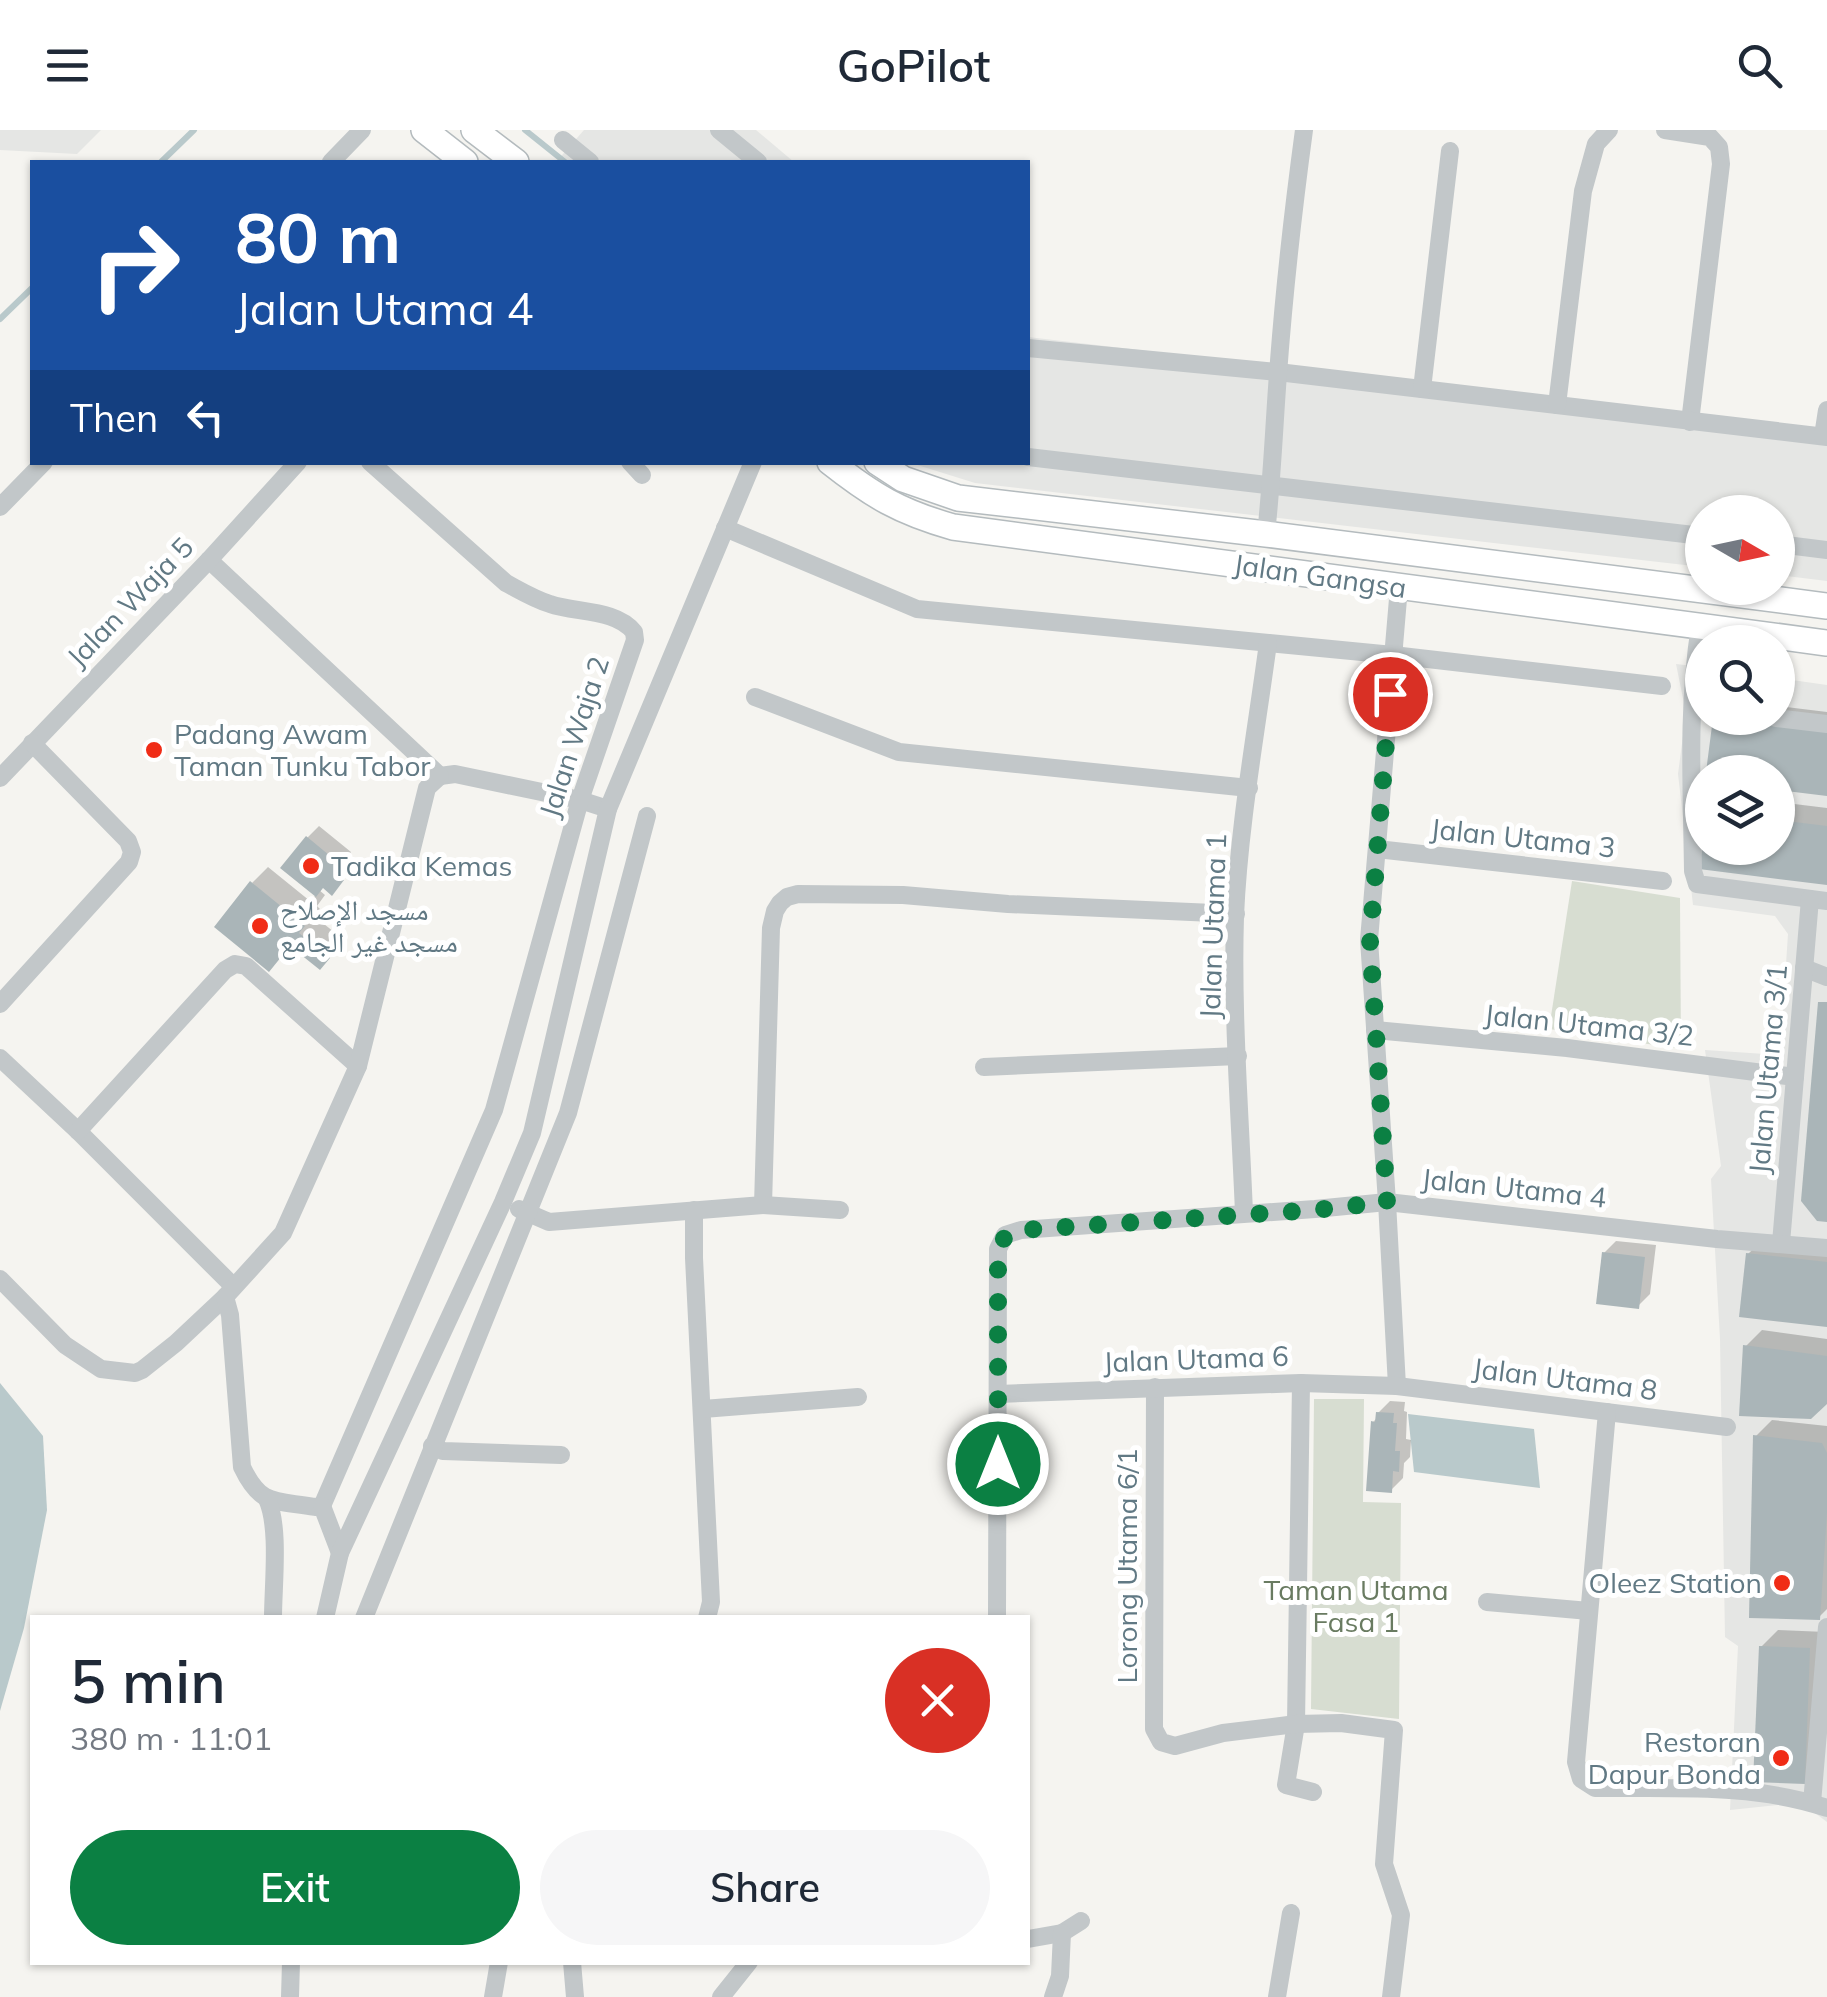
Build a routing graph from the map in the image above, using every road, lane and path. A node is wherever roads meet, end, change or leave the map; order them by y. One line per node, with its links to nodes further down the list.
1 (362, 130): 10 (street)
2 (424, 130): 11 (main road)
3 (474, 130): 12 (main road)
4 (720, 130): 14 (street)
5 (1304, 130): 16 (street)
6 (1608, 130): 18 (street)
7 (1666, 130): 20 (street)
8 (562, 140): 13 (street)
9 (1450, 151): 17 (street)
10 (333, 160)
11 (462, 160)
12 (513, 160)
13 (587, 160)
14 (756, 160)
15 (1030, 348): 16 (street)
16 (1278, 372): 17 (street); 29 (street)
17 (1422, 390): 18 (street)
18 (1557, 405): 20 (street)
19 (1827, 410): 21 (street)
20 (1690, 422): 21 (street)
21 (1825, 436)
22 (1030, 458): 29 (street)
23 (41, 465): 30 (street)
24 (295, 465): 36 (street, Jalan Waja 5)
25 (373, 465): 53 (street, Jalan Waja 2)
26 (752, 465): 31 (street)
27 (834, 465): 37 (main road, Jalan Gangsa)
28 (880, 465): 32 (main road, Jalan Gangsa)
29 (1272, 486): 32 (street); 33 (street)
30 (0, 508)
31 (725, 528): 42 (street); 54 (street)
32 (1266, 534): 38 (main road, Jalan Gangsa)
33 (1685, 534)
34 (1795, 546): 35 (street)
35 (1827, 550)
36 (210, 560): 49 (street, Jalan Waja 5); 50 (street)
37 (1399, 587): 39 (main road, Jalan Gangsa); 43 (street)
38 (1827, 606)
39 (1692, 625)
40 (1795, 638): 41 (main road, Jalan Gangsa)
41 (1827, 642)
42 (1268, 643): 43 (street); 52 (street, Jalan Utama 1)
43 (1393, 655): 44 (street); 56 (street)
44 (1662, 686)
45 (756, 698): 52 (street)
46 (1795, 720): 47 (street)
47 (1827, 724)
48 (1696, 735): 58 (street)
49 (32, 744): 51 (street, Jalan Waja 5); 63 (street)
50 (440, 776): 53 (street); 68 (street)
51 (0, 778)
52 (1248, 788): 59 (street, Jalan Utama 1)
53 (580, 800): 54 (street); 94 (street, Jalan Waja 2)
54 (608, 809): 62 (street)
55 (647, 816): 64 (street)
56 (1377, 848): 57 (street, Jalan Utama 3); 65 (street)
57 (1664, 881)
58 (1818, 900): 60 (street, Jalan Utama 3/1)
59 (1236, 914): 66 (street, Jalan Utama 1); 74 (street)
60 (1804, 968): 61 (street); 70 (street, Jalan Utama 3/1)
61 (1827, 977)
62 (564, 995): 64 (street); 72 (street)
63 (0, 1004)
64 (597, 1004): 77 (street)
65 (1376, 1030): 70 (street, Jalan Utama 3/2); 73 (street)
66 (1238, 1056): 69 (street); 78 (street, Jalan Utama 1)
67 (0, 1058): 71 (street)
68 (358, 1066): 71 (street); 82 (street)
69 (984, 1067)
70 (1795, 1077): 79 (street, Jalan Utama 3/1)
71 (78, 1131): 82 (street)
72 (503, 1202): 77 (street); 95 (street)
73 (1387, 1202): 78 (street, Jalan Utama 4); 79 (street, Jalan Utama 4); 84 (street)
74 (763, 1205): 75 (street); 76 (street)
75 (694, 1210): 77 (street); 88 (street)
76 (840, 1210)
77 (528, 1213): 91 (street)
78 (1244, 1213): 86 (street, Jalan Utama 4)
79 (1781, 1243): 80 (street, Jalan Utama 4)
80 (1827, 1248)
81 (0, 1279): 82 (street)
82 (229, 1291): 93 (street)
83 (1302, 1382): 84 (street, Jalan Utama 6); 85 (street, Jalan Utama 6); 104 (street)
84 (1397, 1386): 89 (street, Jalan Utama 8)
85 (1155, 1387): 86 (street, Jalan Utama 6); 104 (street, Lorong Utama 6/1)
86 (998, 1394): 102 (street)
87 (858, 1397): 88 (street)
88 (703, 1409): 101 (street)
89 (1607, 1412): 90 (street, Jalan Utama 8); 97 (street)
90 (1727, 1427)
91 (432, 1446): 92 (street); 100 (street)
92 (560, 1455)
93 (267, 1499): 94 (street); 98 (street)
94 (322, 1506): 95 (street)
95 (340, 1553): 99 (street)
96 (1487, 1602): 97 (street)
97 (1589, 1611): 106 (street)
98 (273, 1615)
99 (326, 1615)
100 (365, 1615)
101 (708, 1615)
102 (997, 1615)
103 (1827, 1627): 106 (street)
104 (1296, 1724): 105 (street); 121 (street)
105 (1313, 1792)
106 (1819, 1805)
107 (1292, 1913): 120 (street)
108 (1082, 1921): 109 (street)
109 (1062, 1934): 110 (street); 119 (street)
110 (1030, 1939)
111 (291, 1965): 115 (street)
112 (499, 1965): 116 (street)
113 (572, 1965): 117 (street)
114 (747, 1965): 118 (street)
115 (290, 1997)
116 (493, 1997)
117 (575, 1997)
118 (721, 1997)
119 (1053, 1997)
120 (1277, 1997)
121 (1392, 1997)

